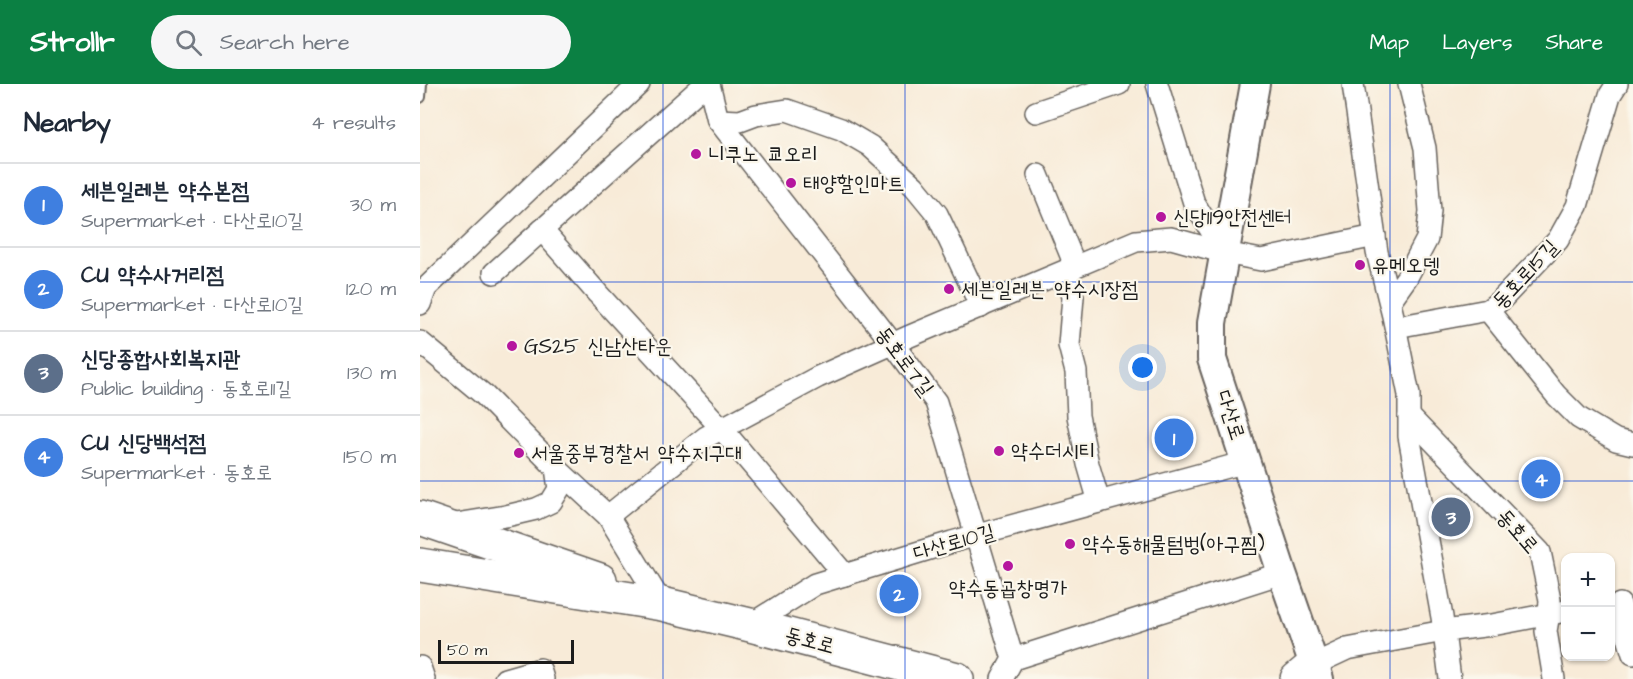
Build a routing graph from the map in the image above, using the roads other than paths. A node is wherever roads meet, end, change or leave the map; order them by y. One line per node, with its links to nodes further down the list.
1 (421, 84): 10 (lane)
2 (639, 84): 20 (street)
3 (707, 84): 12 (street, 동호로7길); 14 (street, 동호로7길)
4 (1119, 84): 11 (street)
5 (1157, 84): 16 (street)
6 (1255, 84): 16 (main road, 다산로)
7 (1353, 84): 15 (street)
8 (1409, 84): 19 (street)
9 (1617, 84): 22 (street, 동호로15길)
10 (420, 97)
11 (1036, 112)
12 (718, 120): 21 (street); 25 (street, 동호로7길)
13 (1038, 175): 17 (street)
14 (542, 230): 18 (street, 동호로7길); 27 (street)
15 (1375, 236): 16 (street); 19 (street)
16 (1225, 254): 17 (street); 29 (main road, 다산로)
17 (1070, 269): 21 (street); 31 (street)
18 (494, 273)
19 (1390, 301): 23 (street)
20 (420, 304)
21 (981, 307): 25 (street)
22 (1488, 310): 23 (street); 28 (street, 동호로15길)
23 (1396, 327): 26 (street)
24 (420, 342): 30 (street)
25 (893, 344): 27 (street); 34 (street, 동호로7길)
26 (1409, 416): 40 (street, 동호로); 42 (street)
27 (722, 429): 32 (street); 37 (street)
28 (1633, 444)
29 (1246, 462): 31 (street, 다산로10길); 36 (main road, 다산로)
30 (555, 468): 32 (street); 33 (street)
31 (1099, 502): 34 (street, 다산로10길)
32 (608, 516): 38 (street)
33 (432, 522): 38 (main road, 동호로)
34 (976, 536): 37 (street, 다산로10길); 44 (street, 동호로7길)
35 (420, 565): 38 (main road, 동호로)
36 (1282, 573): 44 (street); 46 (main road, 다산로)
37 (845, 575): 41 (street, 다산로10길)
38 (662, 604): 41 (main road, 동호로)
39 (1621, 604): 43 (street)
40 (1557, 613): 42 (street); 53 (street, 동호로)
41 (750, 625): 50 (main road, 동호로)
42 (1444, 632): 46 (street); 52 (street)
43 (1633, 654)
44 (1013, 659): 51 (street)
45 (420, 667): 47 (street)
46 (1310, 674)
47 (424, 679)
48 (505, 679): 49 (street)
49 (543, 679)
50 (957, 679)
51 (1002, 679)
52 (1450, 679)
53 (1554, 679)

